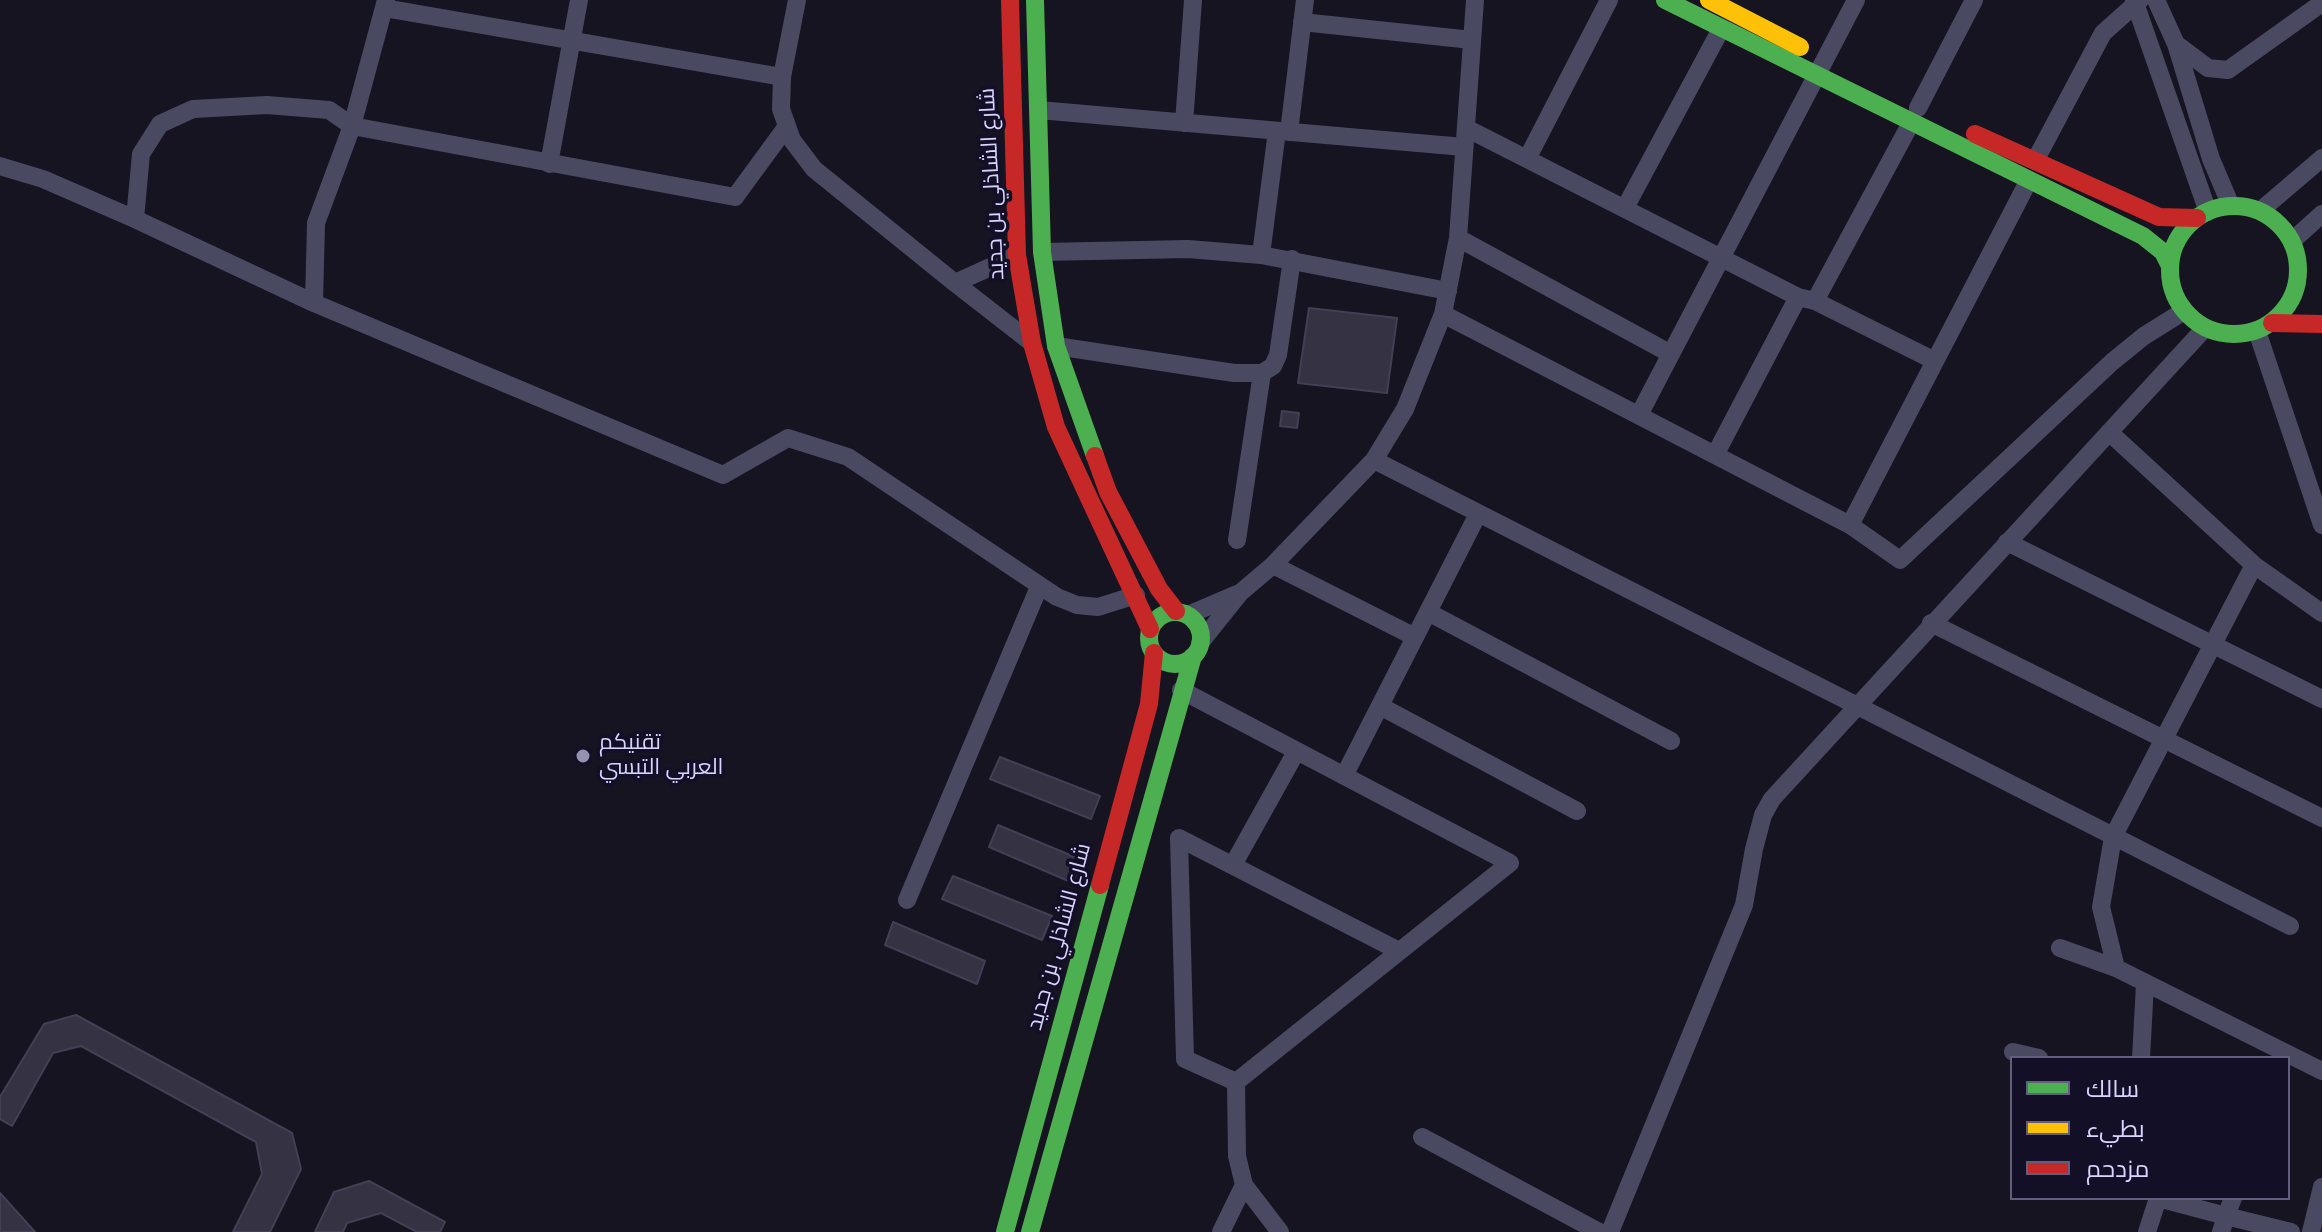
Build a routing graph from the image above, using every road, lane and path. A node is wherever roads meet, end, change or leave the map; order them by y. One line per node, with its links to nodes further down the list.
1 (579, 0): 19 (street)
2 (797, 0): 23 (street)
3 (1010, 0): 47 (main road, شارع الشاذلي بن جديد)
4 (1035, 0): 24 (main road, شارع الشاذلي بن جديد)
5 (1193, 0): 26 (street)
6 (1305, 0): 17 (street)
7 (1475, 0): 20 (street)
8 (1609, 0): 33 (street)
9 (1665, 0): 18 (main road)
10 (1709, 0): 22 (main road)
11 (1856, 0): 22 (street)
12 (1974, 0): 25 (street)
13 (2156, 0): 21 (street)
14 (2136, 1): 34 (street); 42 (street)
15 (2322, 3): 21 (street)
16 (385, 4): 19 (street); 27 (street)
17 (1302, 22): 20 (street); 30 (street)
18 (1721, 29): 22 (main road); 39 (street)
19 (571, 40): 23 (street); 35 (street)
20 (1472, 40): 29 (street)
21 (2176, 44): 38 (street)
22 (1820, 66): 25 (main road); 49 (street)
23 (782, 77): 28 (street)
24 (1039, 110): 26 (street); 46 (main road, شارع الشاذلي بن جديد)
25 (1915, 114): 34 (main road); 37 (main road); 56 (street)
26 (1184, 123): 30 (street)
27 (352, 126): 35 (street); 43 (street); 57 (street)
28 (787, 126): 35 (street); 54 (street)
29 (1466, 128): 31 (street); 33 (street)
30 (1283, 132): 31 (street); 48 (street)
31 (1464, 147): 44 (street)
32 (2322, 158): 40 (street)
33 (1527, 159): 39 (street)
34 (2035, 161): 42 (main road)
35 (549, 164)
36 (0, 166): 43 (street)
37 (2029, 180): 52 (main road); 66 (street)
38 (2231, 206): 40 (main road); 42 (main road)
39 (1625, 208): 49 (street)
40 (2260, 211): 45 (main road)
41 (2322, 214): 45 (street)
42 (2203, 215): 52 (main road)
43 (135, 219): 57 (street)
44 (1458, 238): 55 (street); 65 (street)
45 (2292, 241): 51 (main road)
46 (1042, 252): 48 (street); 64 (main road, شارع الشاذلي بن جديد)
47 (1017, 255): 54 (street); 63 (main road, شارع الشاذلي بن جديد)
48 (1261, 255): 50 (street)
49 (1721, 257): 56 (street); 65 (street)
50 (1292, 259): 55 (street); 67 (street)
51 (2299, 263): 53 (main road); 61 (main road)
52 (2170, 266): 58 (main road)
53 (2322, 282)
54 (955, 283): 63 (street)
55 (1448, 291): 59 (street)
56 (1807, 299): 66 (street); 70 (street)
57 (314, 303): 79 (street)
58 (2184, 311): 62 (main road); 73 (street)
59 (1443, 314): 68 (street); 71 (street)
60 (2322, 324): 61 (main road)
61 (2264, 327): 62 (main road); 74 (street)
62 (2205, 328): 69 (street)
63 (1032, 343): 81 (main road, شارع الشاذلي بن جديد)
64 (1056, 346): 67 (street); 83 (main road, شارع الشاذلي بن جديد)
65 (1671, 354): 68 (street)
66 (1933, 360): 73 (street)
67 (1262, 373): 75 (street)
68 (1639, 415): 70 (street)
69 (2109, 432): 76 (street); 78 (street)
70 (1715, 455): 73 (street)
71 (1374, 460): 72 (street); 77 (street)
72 (1478, 514): 82 (street); 94 (street)
73 (1850, 525)
74 (2322, 525)
75 (1237, 540)
76 (2007, 542): 85 (street); 88 (street)
77 (1273, 565): 80 (street); 87 (street)
78 (2254, 565): 84 (street); 88 (street)
79 (1039, 587): 81 (street); 103 (street)
80 (1240, 593): 83 (street); 89 (street)
81 (1136, 595): 86 (main road, شارع الشاذلي بن جديد)
82 (1428, 612): 87 (street); 96 (street)
83 (1182, 613): 86 (main road); 89 (main road)
84 (2322, 613)
85 (1931, 623): 94 (street); 95 (street)
86 (1150, 629): 90 (main road)
87 (1415, 637): 93 (street)
88 (2213, 645): 92 (street); 95 (street)
89 (1196, 650): 90 (main road); 91 (main road)
90 (1154, 653): 120 (main road, شارع الشاذلي بن جديد)
91 (1181, 690): 97 (street); 121 (main road)
92 (2322, 699)
93 (1380, 706): 98 (street); 99 (street)
94 (1855, 707): 101 (street); 125 (street)
95 (2164, 740): 100 (street); 101 (street)
96 (1671, 741)
97 (1296, 752): 98 (street); 102 (street)
98 (1344, 776): 106 (street)
99 (1577, 811)
100 (2322, 818)
101 (2113, 837): 104 (street); 107 (street)
102 (1233, 865): 106 (street); 113 (street)
103 (907, 900)
104 (2290, 926)
105 (2060, 948): 107 (street)
106 (1399, 951): 113 (street)
107 (2116, 968): 108 (street)
108 (2145, 984): 111 (street); 112 (street)
109 (2013, 1052): 110 (street)
110 (2030, 1056)
111 (2141, 1056)
112 (2322, 1071)
113 (1236, 1082): 115 (street)
114 (1422, 1137): 124 (street)
115 (1244, 1185): 122 (street); 123 (street)
116 (2322, 1187): 128 (street)
117 (2157, 1200): 126 (street)
118 (2166, 1200): 119 (street)
119 (2227, 1215): 127 (street)
120 (1005, 1232)
121 (1030, 1232)
122 (1221, 1232)
123 (1280, 1232)
124 (1599, 1232)
125 (1610, 1232)
126 (2147, 1232)
127 (2291, 1232)
128 (2311, 1232)

